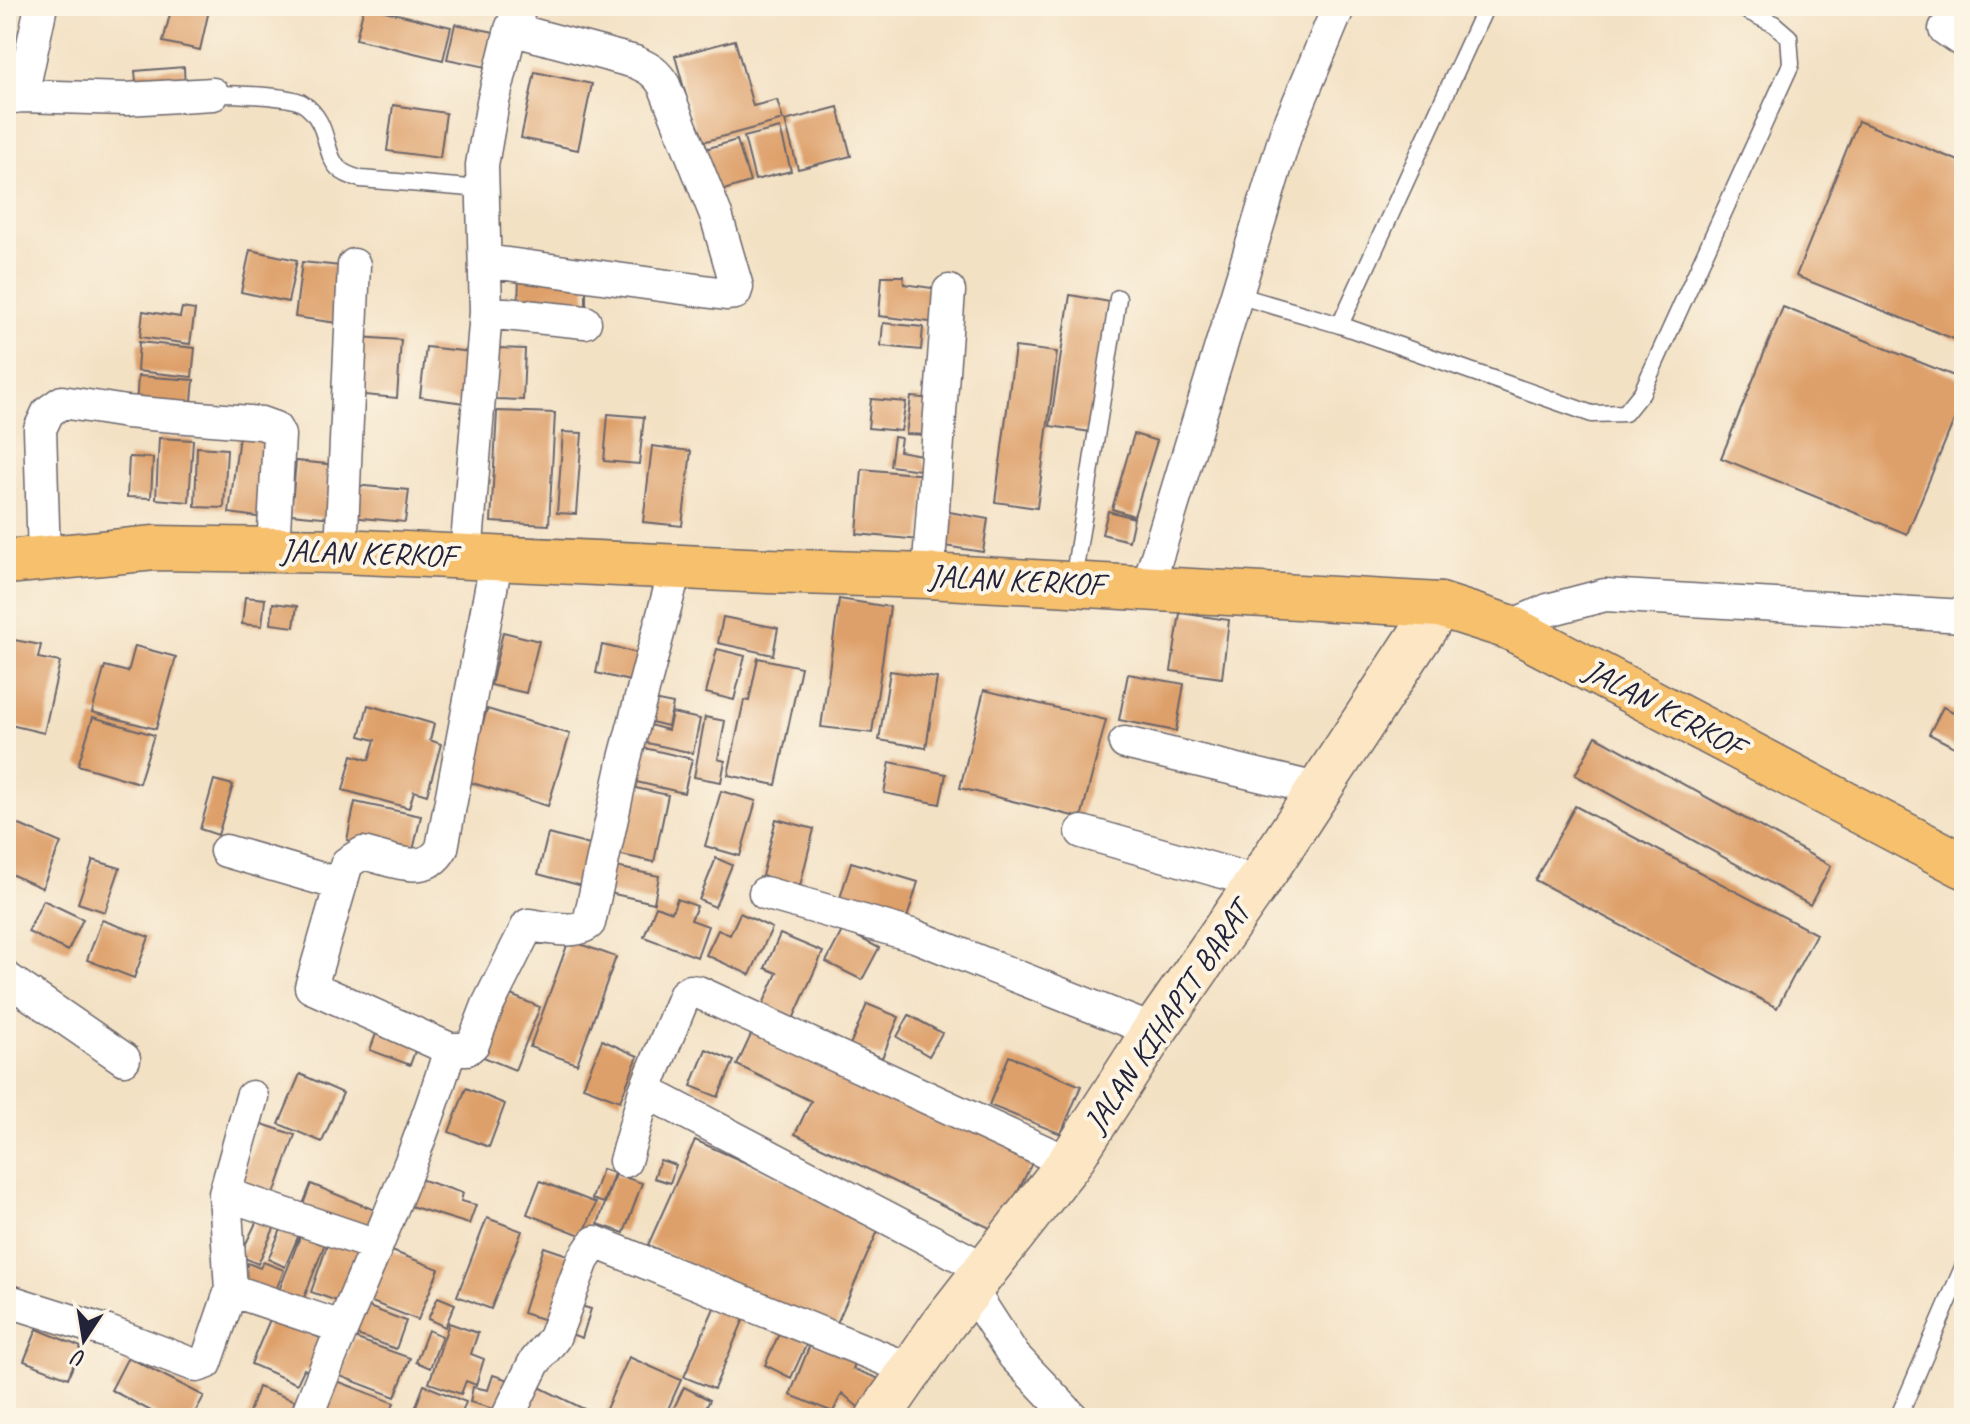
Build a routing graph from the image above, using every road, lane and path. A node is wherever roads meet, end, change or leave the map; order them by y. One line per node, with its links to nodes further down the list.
1 (41, 6): 7 (street)
2 (1339, 6): 12 (street)
3 (1486, 6): 16 (lane)
4 (1737, 6): 16 (lane)
5 (516, 18): 8 (street); 9 (street)
6 (213, 94): 7 (street); 8 (lane)
7 (14, 97)
8 (482, 189): 9 (street)
9 (485, 261): 14 (street)
10 (354, 265): 18 (street)
11 (949, 291): 22 (street)
12 (1237, 295): 16 (lane); 24 (street)
13 (1118, 298): 23 (lane)
14 (486, 312): 15 (street); 19 (street)
15 (585, 322)
16 (1340, 325)
17 (273, 550): 18 (main road, JALAN KERKOF); 20 (main road, JALAN KERKOF); 20 (street)
18 (341, 551): 19 (main road, JALAN KERKOF)
19 (481, 557): 21 (main road, JALAN KERKOF); 34 (street)
20 (25, 560)
21 (676, 566): 22 (main road, JALAN KERKOF); 38 (street)
22 (928, 576): 23 (main road, JALAN KERKOF)
23 (1073, 583): 24 (main road, JALAN KERKOF)
24 (1148, 586): 25 (main road, JALAN KERKOF)
25 (1440, 605): 27 (main road, JALAN KERKOF); 29 (street, JALAN KIHAPIT BARAT)
26 (1963, 611): 27 (street)
27 (1509, 627): 32 (main road, JALAN KERKOF)
28 (1125, 743): 29 (street)
29 (1317, 789): 33 (street, JALAN KIHAPIT BARAT)
30 (1082, 832): 33 (street)
31 (226, 851): 34 (street)
32 (1964, 866)
33 (1258, 882): 37 (street, JALAN KIHAPIT BARAT)
34 (339, 884): 38 (street)
35 (765, 893): 37 (street)
36 (6, 978): 39 (street)
37 (1154, 1031): 43 (street, JALAN KIHAPIT BARAT)
38 (450, 1049): 45 (street)
39 (124, 1059)
40 (645, 1091): 42 (street); 43 (street); 47 (street)
41 (252, 1097): 44 (street)
42 (625, 1161)
43 (1069, 1163): 47 (street, JALAN KIHAPIT BARAT)
44 (225, 1194): 45 (street); 48 (street)
45 (376, 1245): 50 (street)
46 (1964, 1265): 56 (lane)
47 (978, 1278): 51 (street, JALAN KIHAPIT BARAT); 55 (street)
48 (231, 1290): 49 (street); 50 (street)
49 (6, 1300)
50 (341, 1327): 52 (street)
51 (912, 1370): 53 (street); 54 (street, JALAN KIHAPIT BARAT)
52 (306, 1418)
53 (507, 1418)
54 (878, 1418)
55 (1073, 1418)
56 (1898, 1418)

